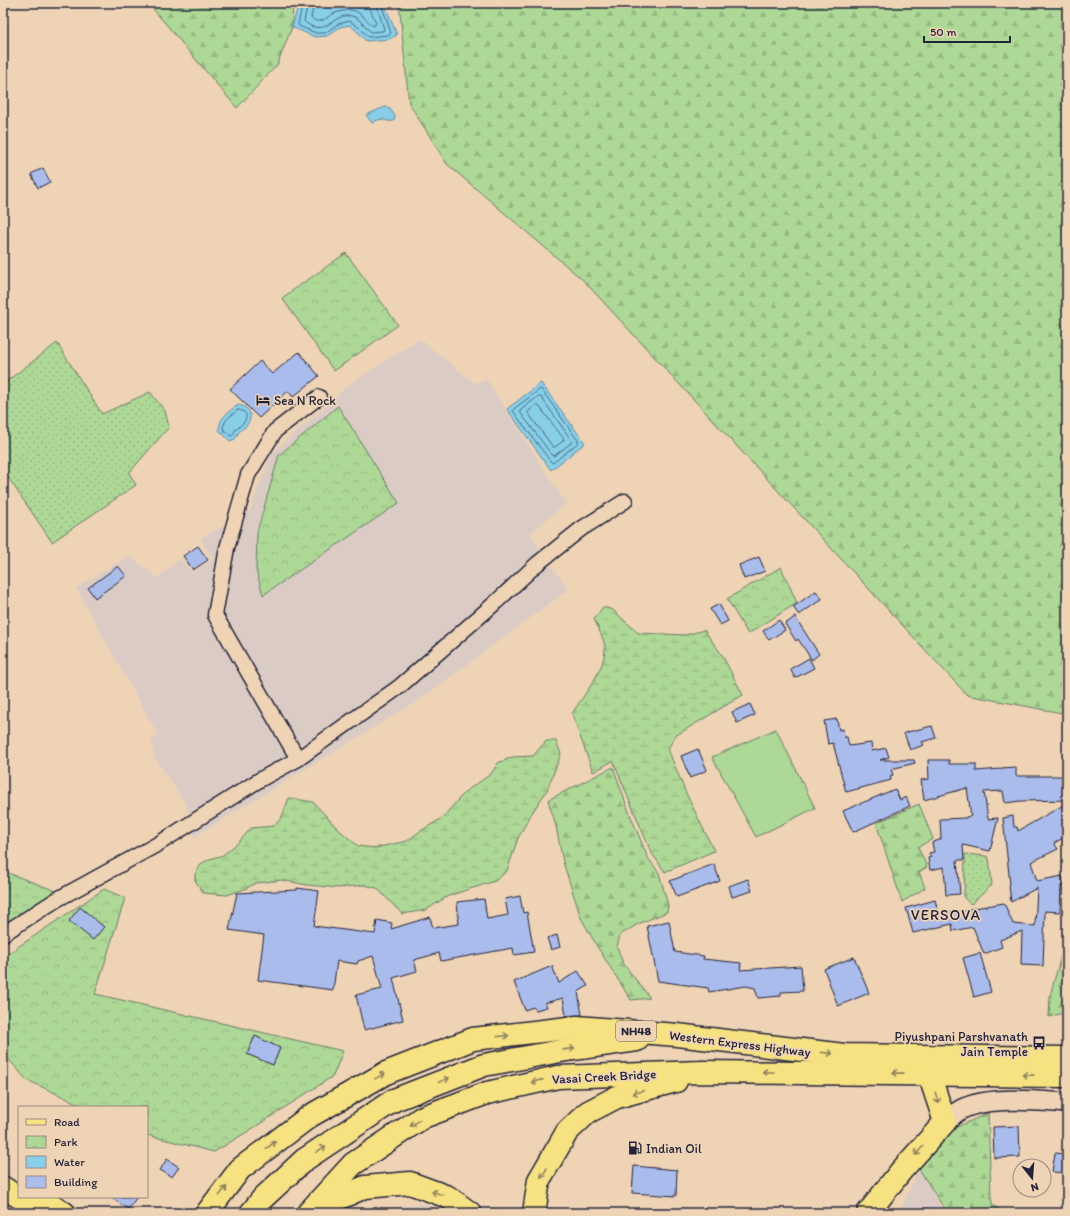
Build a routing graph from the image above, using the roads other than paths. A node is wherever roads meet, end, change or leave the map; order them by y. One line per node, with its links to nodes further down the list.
1 (319, 397): 3 (street)
2 (625, 501): 3 (street)
3 (298, 759): 4 (street)
4 (3, 934)
5 (677, 1034): 6 (highway, Western Express Highway / NH48, one-way to 6); 21 (highway, Western Express Highway / NH48, one-way to 5); 22 (highway, one-way to 5)
6 (1067, 1058)
7 (702, 1072): 8 (highway, Western Express Highway, one-way to 7); 18 (highway, Vasai Creek Bridge, one-way to 18); 24 (highway, one-way to 24)
8 (929, 1074): 9 (highway, Western Express Highway, one-way to 8); 11 (highway, one-way to 11)
9 (1067, 1076)
10 (1067, 1103): 11 (street)
11 (945, 1122): 25 (highway, one-way to 25)
12 (3, 1171): 13 (main road)
13 (18, 1181)
14 (3, 1186): 15 (main road)
15 (18, 1196)
16 (20, 1198): 19 (main road)
17 (43, 1198): 20 (main road)
18 (309, 1212): 23 (highway, one-way to 18)
19 (42, 1213)
20 (65, 1213)
21 (207, 1213)
22 (251, 1213)
23 (470, 1213)
24 (534, 1213)
25 (868, 1213)

